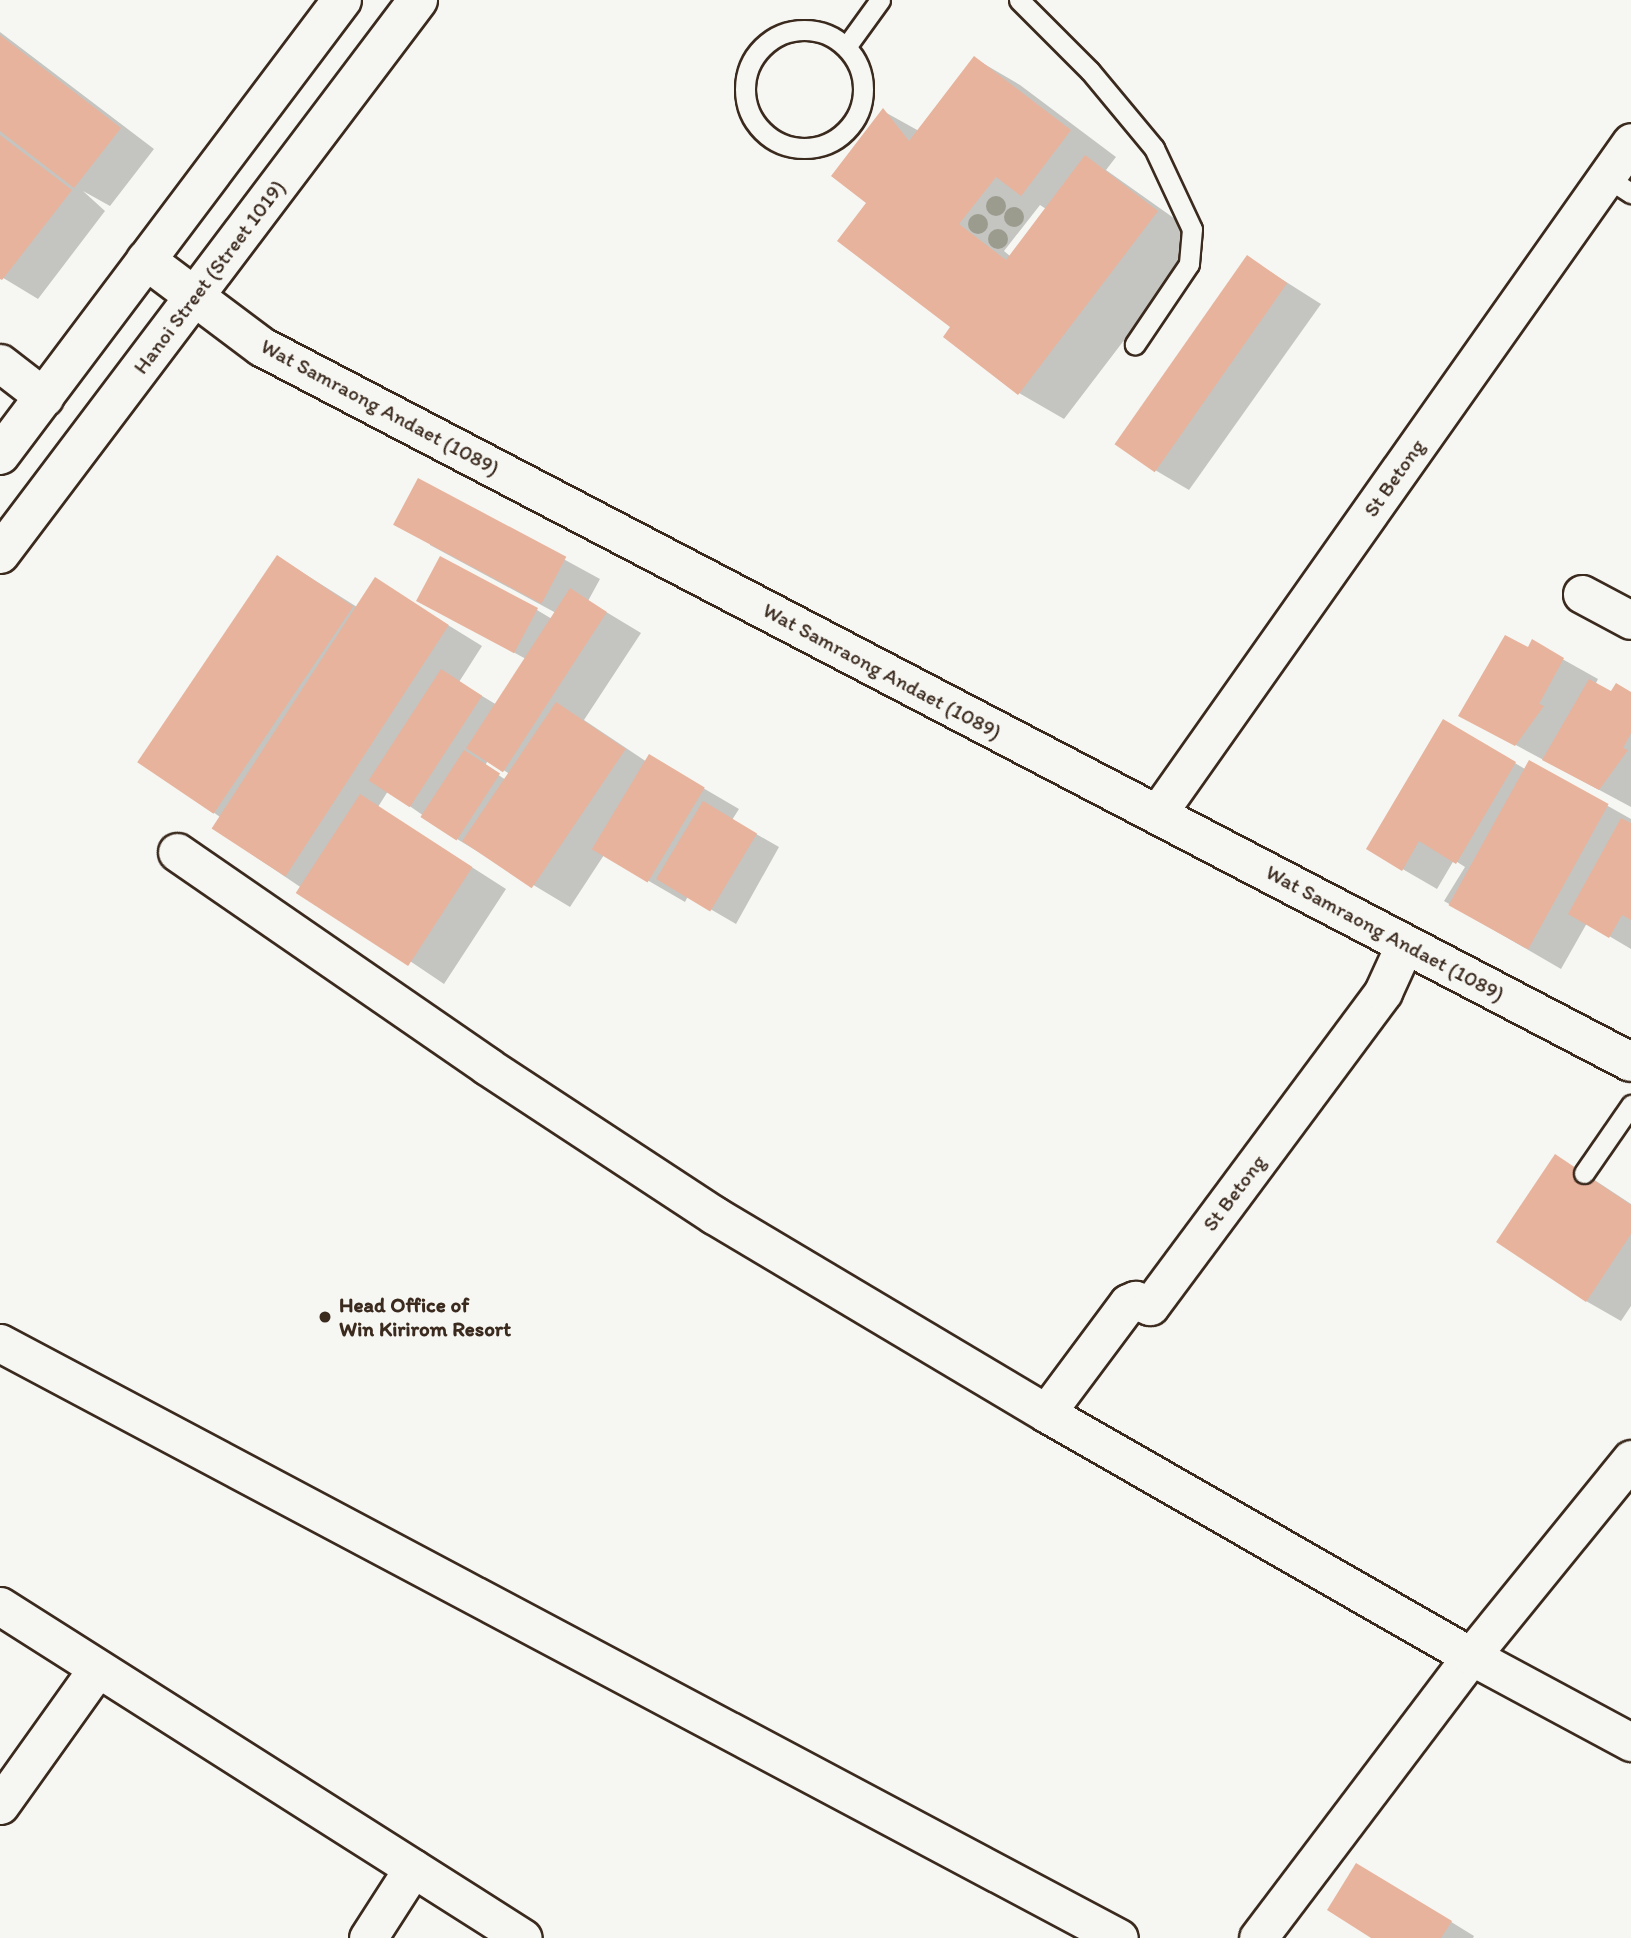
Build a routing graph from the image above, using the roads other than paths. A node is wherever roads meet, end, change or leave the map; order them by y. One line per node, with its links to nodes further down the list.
1 (342, 0): 8 (main road)
2 (418, 0): 9 (main road, Hanoi Street (Street 1019))
3 (880, 0): 5 (lane)
4 (1018, 0): 10 (lane)
5 (846, 47): 5 (lane)
6 (1631, 142): 7 (street, St Betong)
7 (1619, 185): 17 (street, St Betong)
8 (146, 260): 9 (main road, Wat Samraong Andaet (1089)); 12 (main road)
9 (195, 296): 14 (main road, Hanoi Street (Street 1019)); 17 (main road, Wat Samraong Andaet (1089))
10 (1135, 344)
11 (0, 363): 12 (street)
12 (44, 397): 13 (main road)
13 (0, 455)
14 (0, 554)
15 (1582, 594): 16 (street)
16 (1631, 620)
17 (1157, 814): 19 (main road, Wat Samraong Andaet (1089))
18 (177, 852): 24 (street)
19 (1405, 944): 20 (main road, Wat Samraong Andaet (1089)); 24 (street, St Betong)
20 (1631, 1062)
21 (1631, 1105): 22 (lane)
22 (1584, 1173)
23 (0, 1343): 34 (street)
24 (1046, 1413): 27 (street)
25 (1631, 1459): 27 (street)
26 (0, 1606): 28 (street)
27 (1471, 1656): 29 (street); 35 (street)
28 (97, 1669): 30 (street); 31 (street)
29 (1631, 1742)
30 (0, 1805)
31 (413, 1868): 32 (street); 33 (street)
32 (368, 1938)
33 (523, 1938)
34 (1119, 1938)
35 (1258, 1938)

